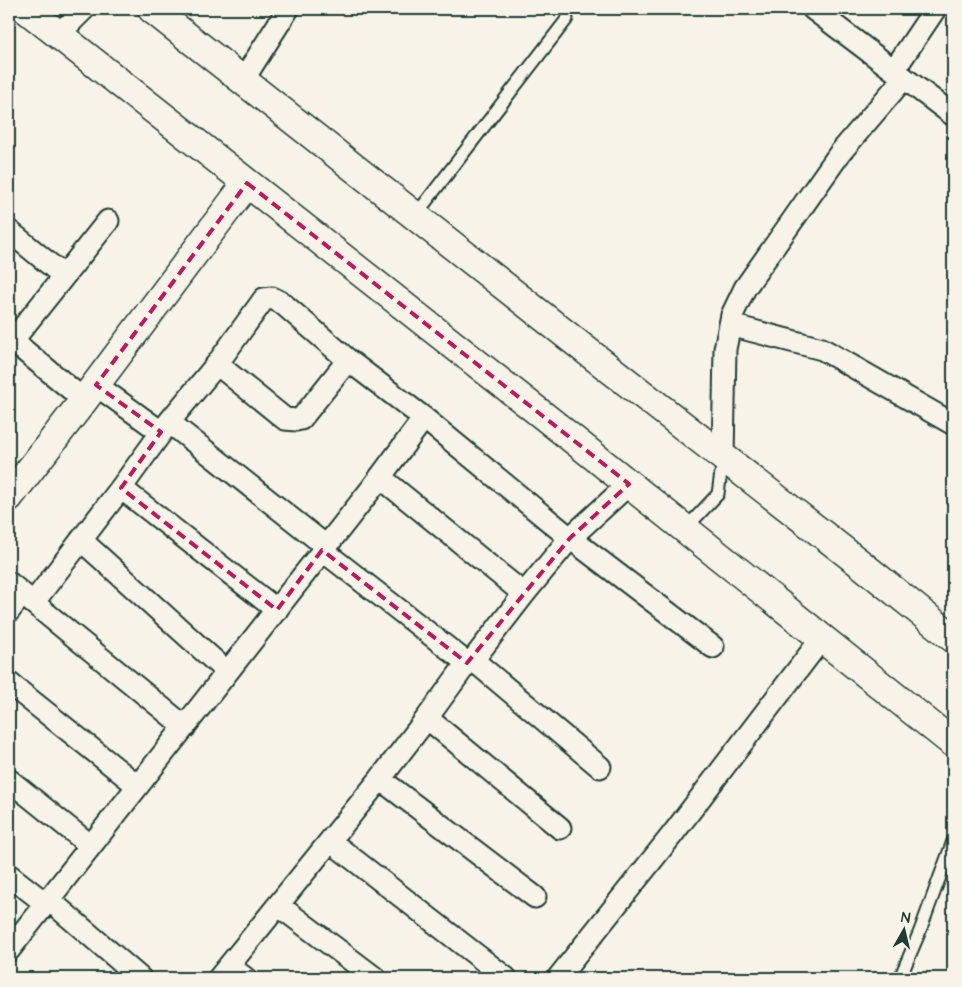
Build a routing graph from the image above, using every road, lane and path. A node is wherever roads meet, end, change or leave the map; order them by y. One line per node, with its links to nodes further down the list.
1 (26, 9): 8 (street)
2 (84, 9): 8 (street)
3 (152, 9): 10 (street)
4 (288, 9): 10 (street)
5 (813, 9): 9 (street)
6 (936, 9): 9 (street)
7 (567, 19): 13 (lane)
8 (59, 34): 12 (street)
9 (899, 74): 11 (street); 17 (street)
10 (243, 80): 13 (street)
11 (953, 115)
12 (247, 183): 21 (street); 27 (street)
13 (415, 216): 25 (street)
14 (108, 221): 16 (street)
15 (9, 231): 16 (street)
16 (64, 276): 18 (street)
17 (730, 325): 23 (street); 25 (street)
18 (10, 342): 21 (street)
19 (348, 360): 20 (street); 20 (street); 22 (street)
20 (217, 364): 24 (street)
21 (90, 393): 24 (street); 29 (street)
22 (424, 418): 26 (street); 31 (street)
23 (953, 424)
24 (165, 427): 28 (street); 33 (street)
25 (723, 457): 30 (lane); 39 (street)
26 (380, 477): 33 (street); 35 (street)
27 (629, 484): 30 (street); 31 (street)
28 (121, 488): 32 (street); 36 (street)
29 (9, 497)
30 (685, 529): 38 (street)
31 (570, 538): 35 (street); 40 (street)
32 (81, 540): 34 (street); 42 (street)
33 (324, 548): 36 (street); 41 (street)
34 (21, 593): 37 (street); 45 (street)
35 (524, 594): 41 (street)
36 (276, 610): 42 (street)
37 (9, 611)
38 (822, 638): 46 (street); 64 (street)
39 (953, 638)
40 (713, 647)
41 (470, 662): 44 (street); 47 (street)
42 (227, 672): 45 (street)
43 (9, 683): 50 (street)
44 (427, 718): 48 (street); 51 (street)
45 (184, 727): 50 (street)
46 (953, 743)
47 (600, 767)
48 (380, 779): 52 (street); 56 (street)
49 (9, 780): 54 (street)
50 (138, 786): 54 (street)
51 (560, 828)
52 (330, 841): 58 (street); 63 (street)
53 (953, 841): 65 (lane)
54 (90, 846): 57 (street)
55 (9, 875): 57 (street)
56 (535, 897)
57 (47, 901): 59 (street); 61 (street)
58 (278, 905): 60 (street); 62 (street)
59 (9, 950)
60 (231, 974)
61 (140, 978)
62 (375, 978)
63 (506, 978)
64 (558, 978)
65 (900, 978)

